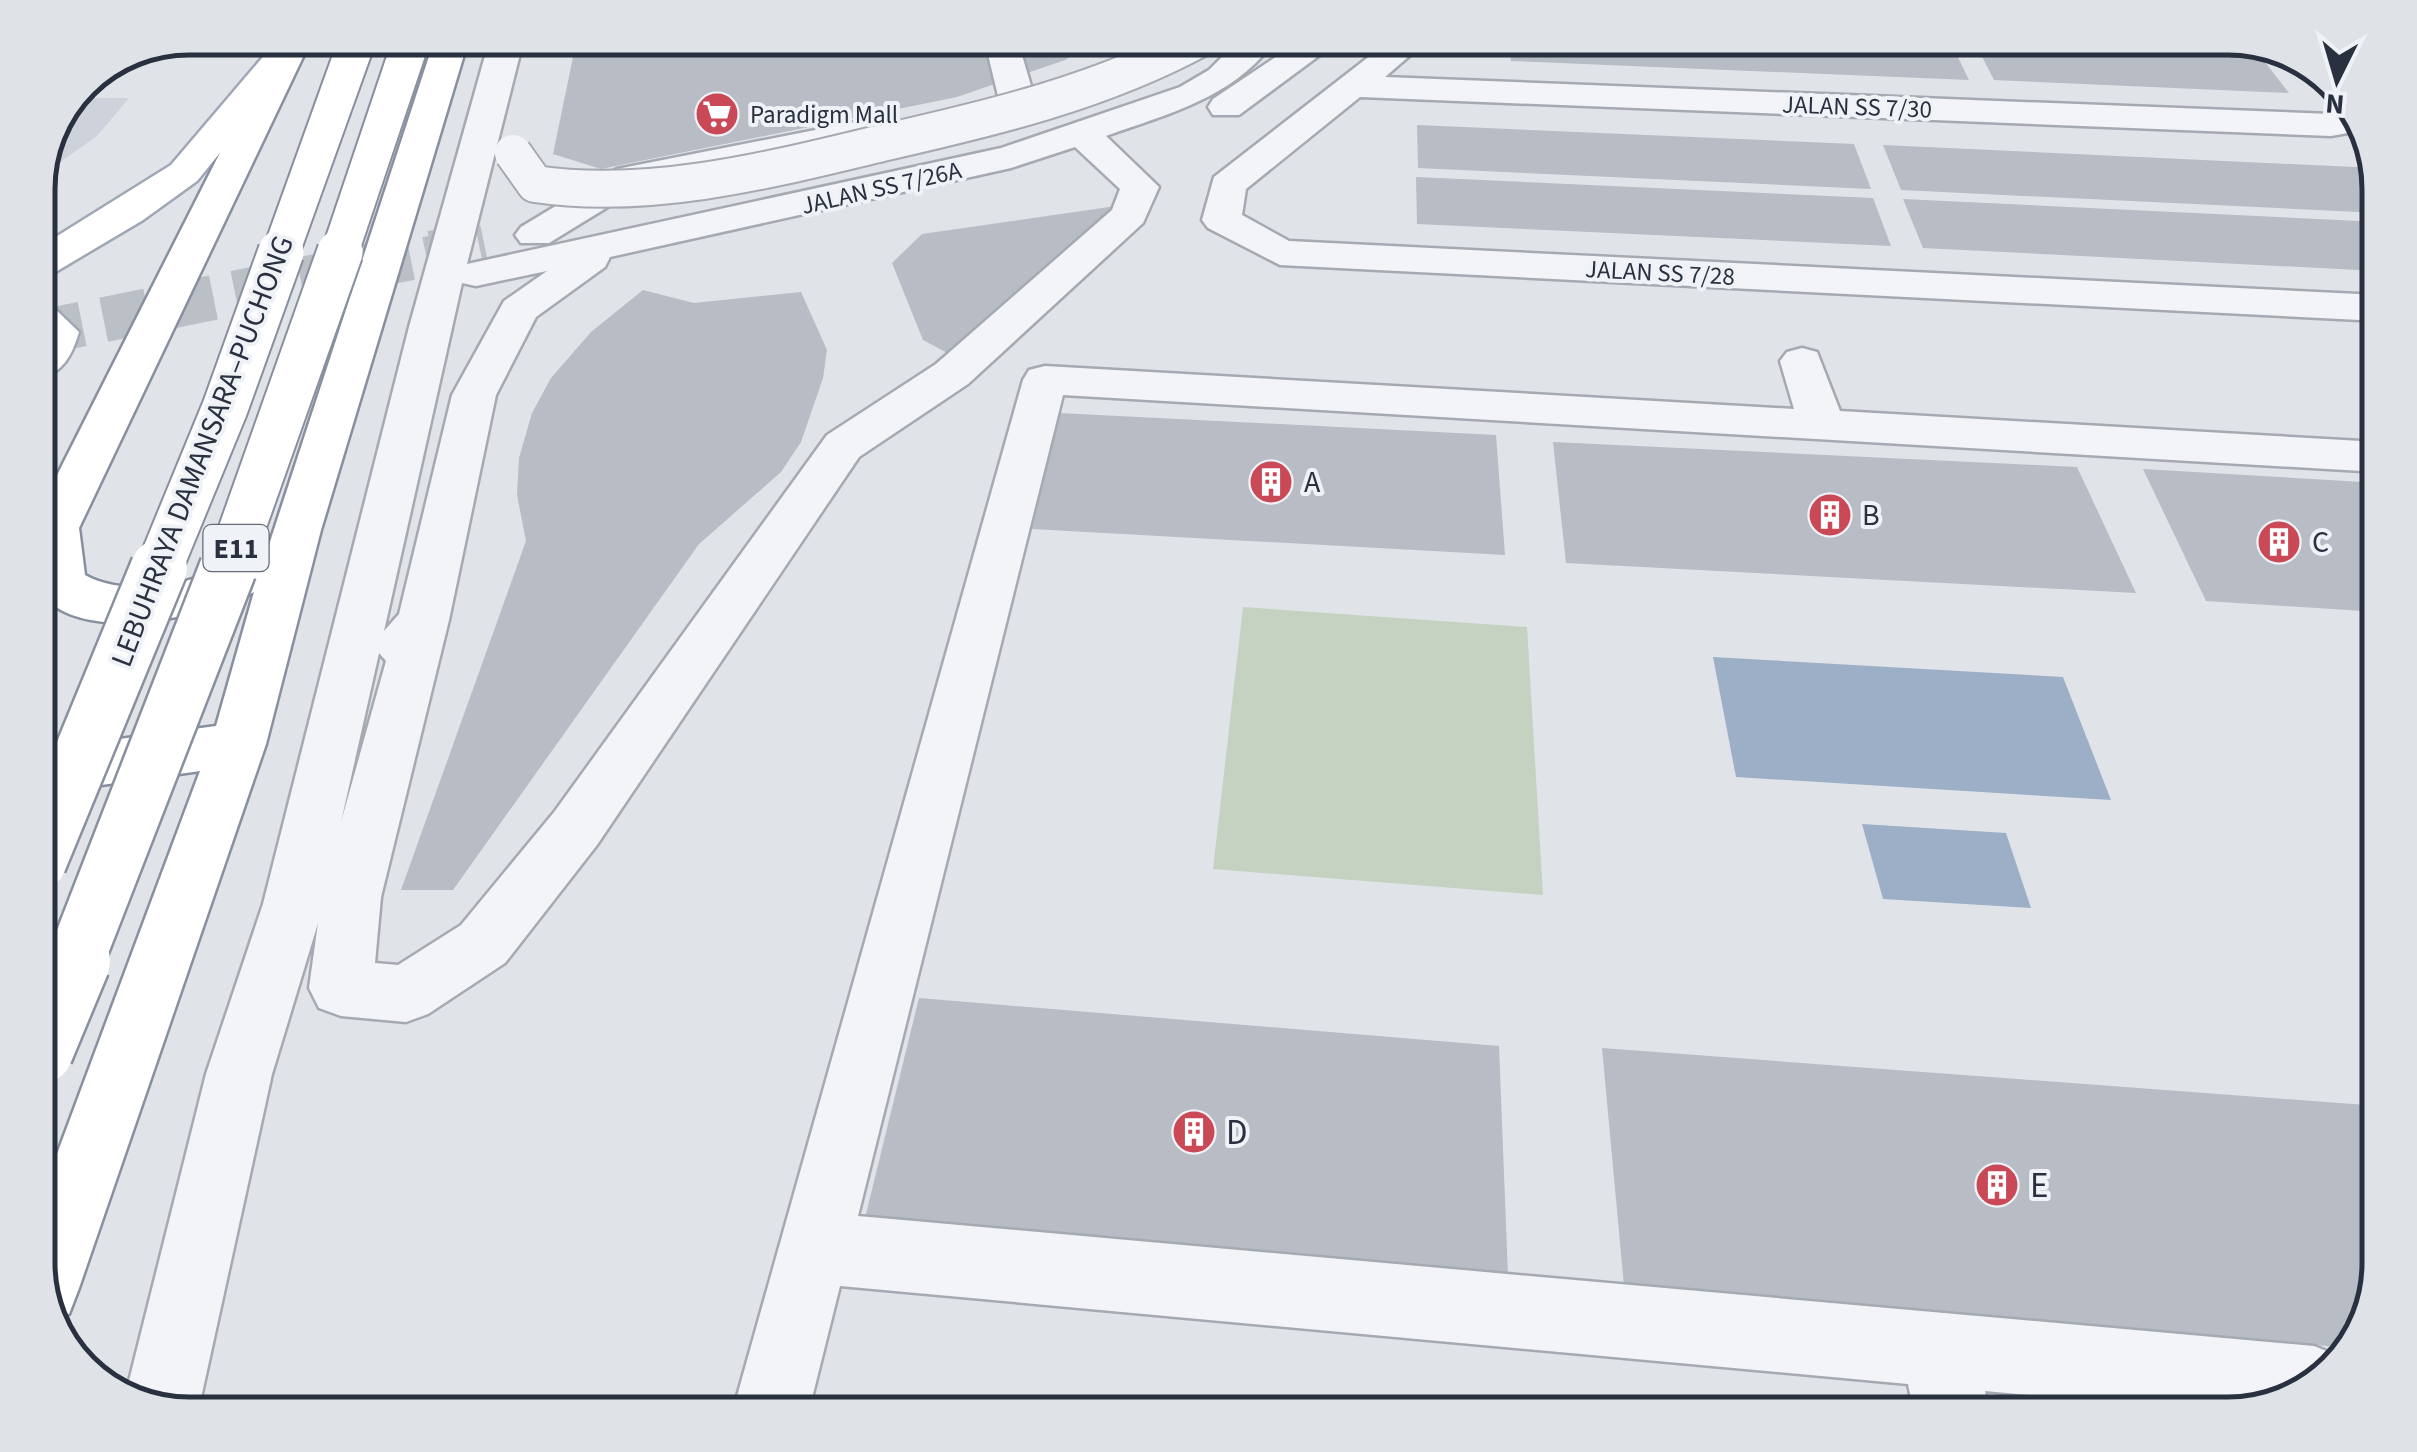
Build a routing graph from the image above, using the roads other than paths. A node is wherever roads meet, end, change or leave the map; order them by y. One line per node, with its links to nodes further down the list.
1 (281, 55): 23 (main road)
2 (286, 55): 29 (main road)
3 (352, 55): 36 (main road, LEBUHRAYA DAMANSARA–PUCHONG / E11, bridge)
4 (406, 55): 37 (main road, LEBUHRAYA DAMANSARA–PUCHONG / E11, bridge)
5 (447, 55): 30 (main road)
6 (513, 55): 33 (street)
7 (517, 55): 20 (street)
8 (523, 55): 20 (street)
9 (1005, 55): 17 (street)
10 (1130, 55): 17 (street)
11 (1170, 55): 20 (street, bridge)
12 (1200, 55): 22 (street, JALAN SS 7/26A)
13 (1243, 55): 19 (street, JALAN SS 7/26A)
14 (1302, 55): 19 (street)
15 (1391, 55): 16 (street, JALAN SS 7/28)
16 (1352, 86): 18 (street, JALAN SS 7/30); 25 (street, JALAN SS 7/28)
17 (1016, 96): 22 (street)
18 (2287, 123)
19 (1106, 126): 21 (street, JALAN SS 7/26A); 32 (street)
20 (514, 152)
21 (610, 245): 22 (street, JALAN SS 7/26A); 32 (street)
22 (536, 248): 24 (street, JALAN SS 7/26A)
23 (55, 254)
24 (480, 258)
25 (2362, 307)
26 (1802, 361): 27 (street)
27 (1822, 425): 28 (street); 38 (street)
28 (2362, 457)
29 (55, 527)
30 (297, 530): 31 (main road); 34 (main road)
31 (55, 568)
32 (423, 620): 33 (street)
33 (336, 722): 43 (street)
34 (238, 744): 35 (main road); 39 (main road)
35 (55, 770)
36 (55, 821)
37 (55, 1010)
38 (815, 1248): 40 (street); 44 (street)
39 (55, 1255)
40 (1946, 1384): 42 (street)
41 (2282, 1386): 42 (street)
42 (2149, 1392)
43 (164, 1394)
44 (775, 1397)

